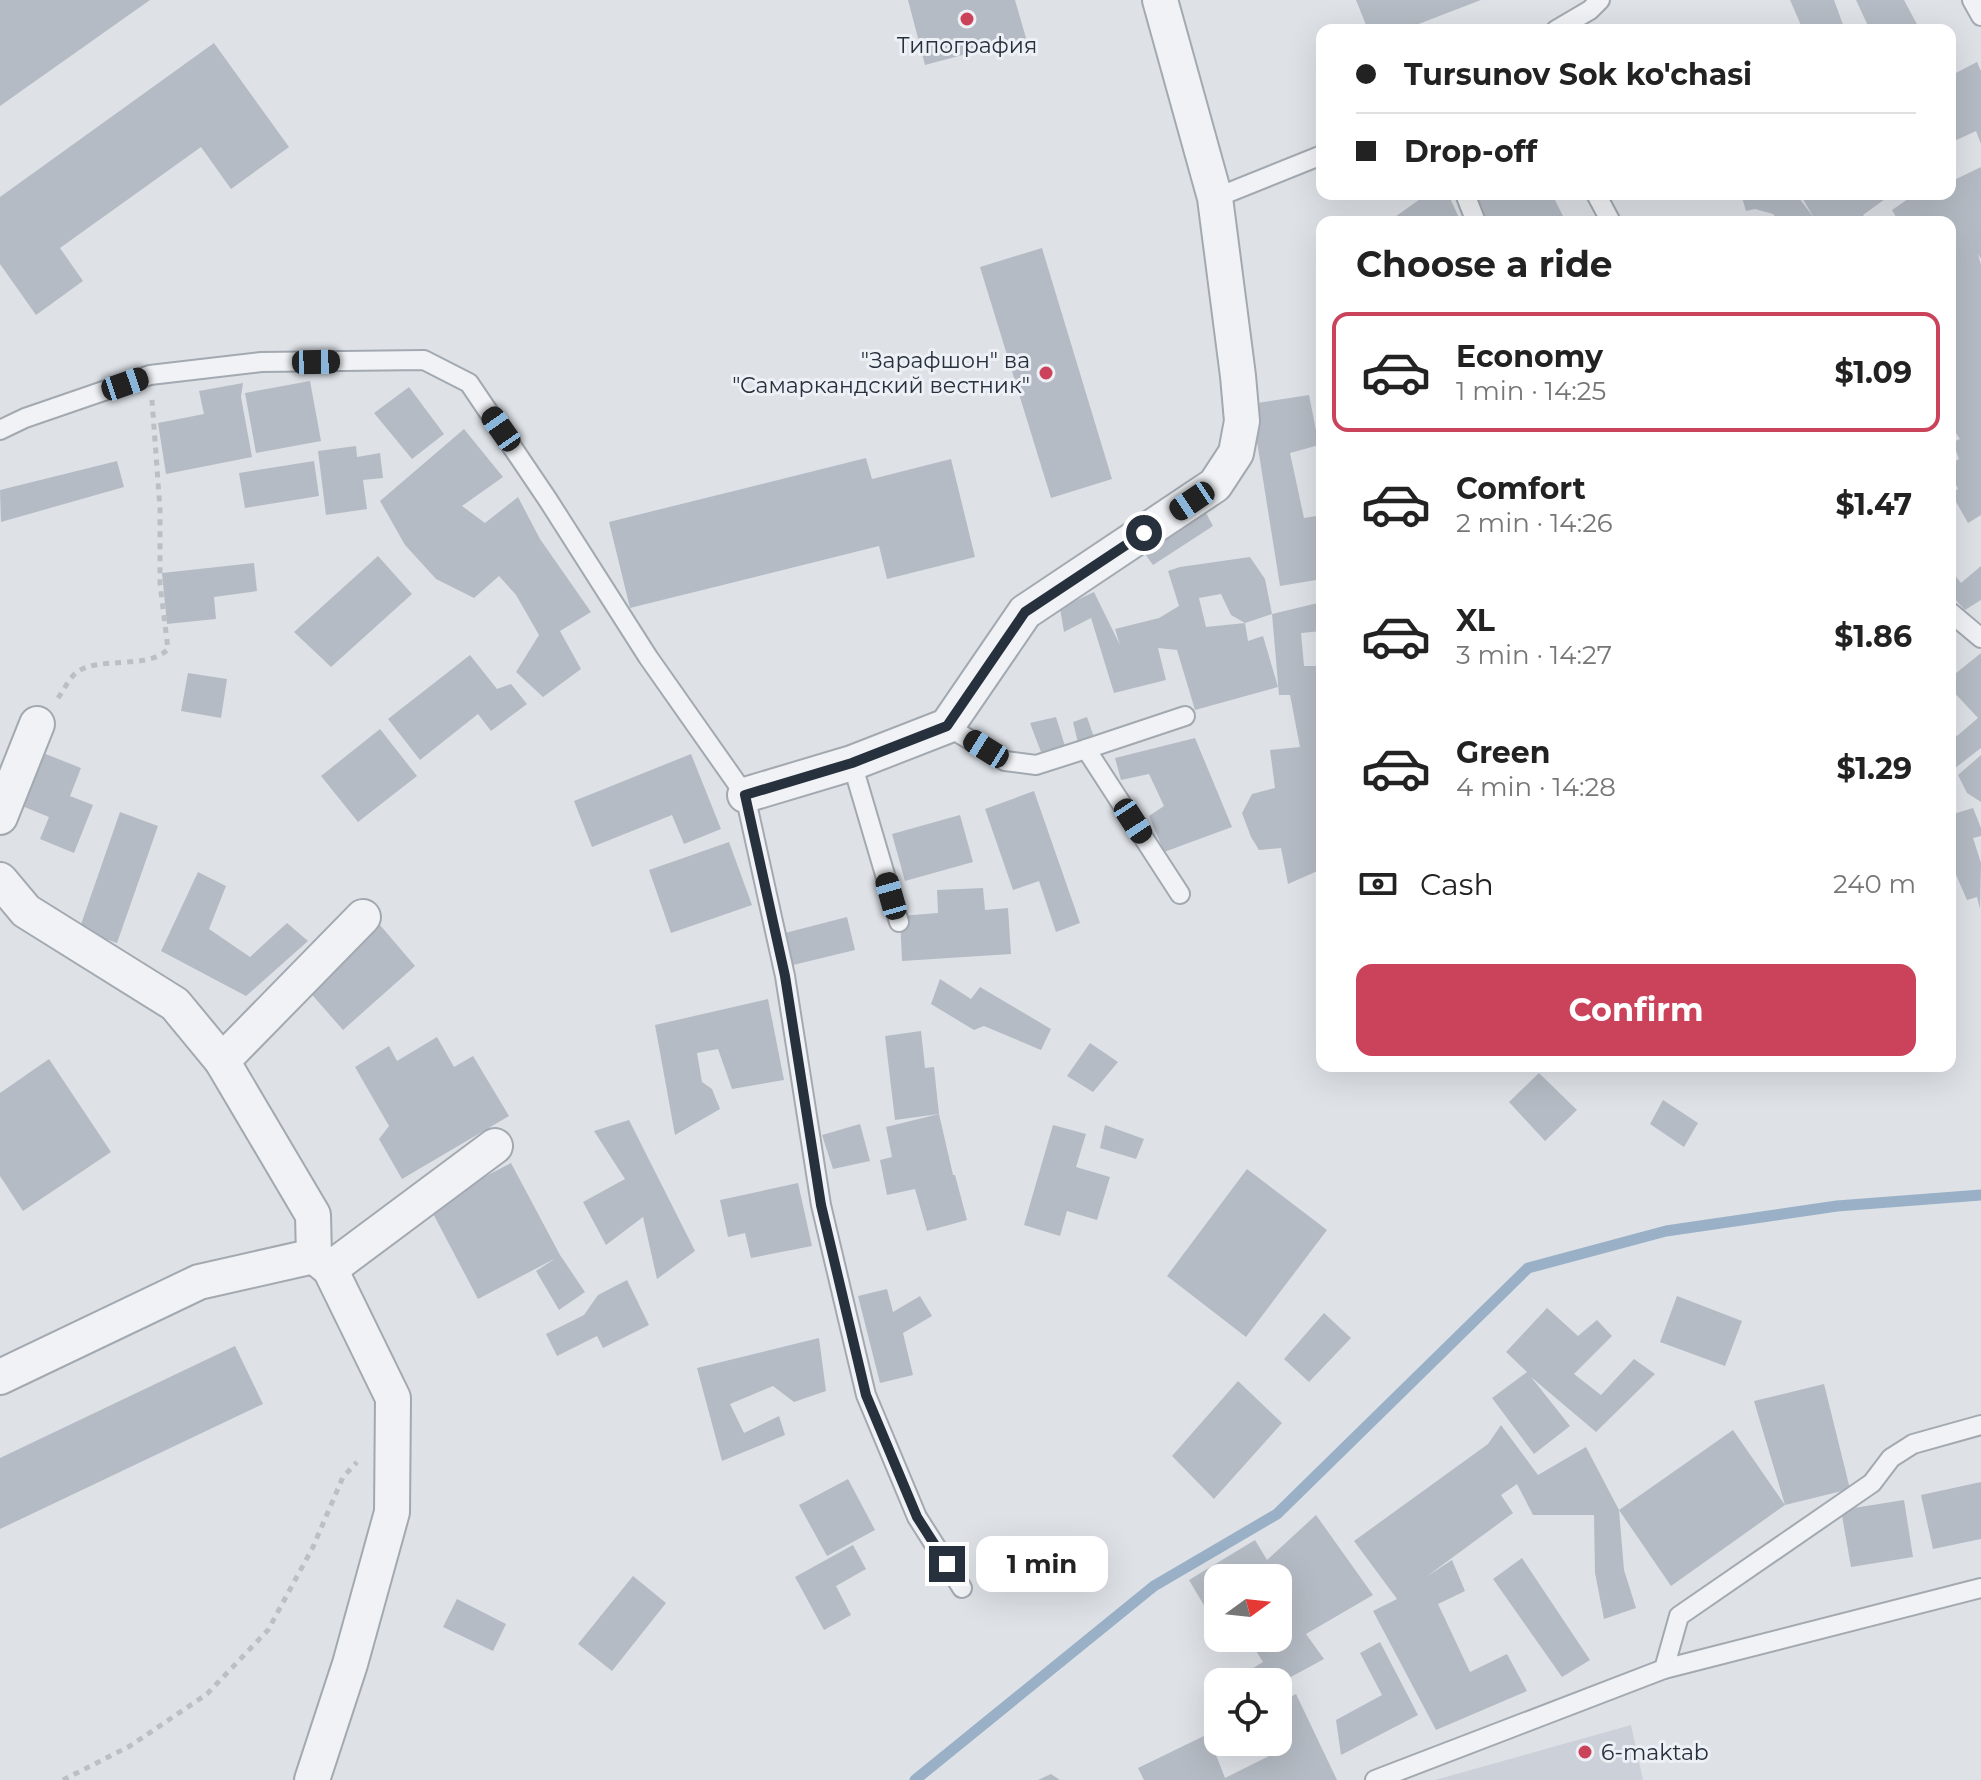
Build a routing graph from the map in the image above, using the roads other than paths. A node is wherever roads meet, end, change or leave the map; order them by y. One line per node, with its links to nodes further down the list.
1 (1160, 0): 7 (street)
2 (1600, 0): 5 (lane)
3 (1972, 0): 4 (lane)
4 (1981, 16)
5 (1566, 24)
6 (1316, 157): 7 (lane)
7 (1215, 198): 13 (street)
8 (0, 430): 16 (lane)
9 (1956, 617): 10 (lane)
10 (1981, 638)
11 (1185, 716): 14 (lane)
12 (37, 724): 17 (street)
13 (947, 726): 14 (lane); 15 (street)
14 (1086, 749): 19 (lane)
15 (852, 763): 16 (street); 21 (lane)
16 (745, 795): 27 (lane)
17 (0, 817)
18 (0, 880): 22 (street)
19 (1180, 894)
20 (363, 917): 22 (street)
21 (899, 922)
22 (222, 1061): 24 (street)
23 (495, 1146): 24 (street)
24 (322, 1263): 25 (street); 30 (street)
25 (0, 1377)
26 (1981, 1425): 29 (lane)
27 (962, 1588)
28 (1981, 1588): 29 (lane)
29 (1664, 1669): 31 (lane)
30 (312, 1780)
31 (1375, 1780)

